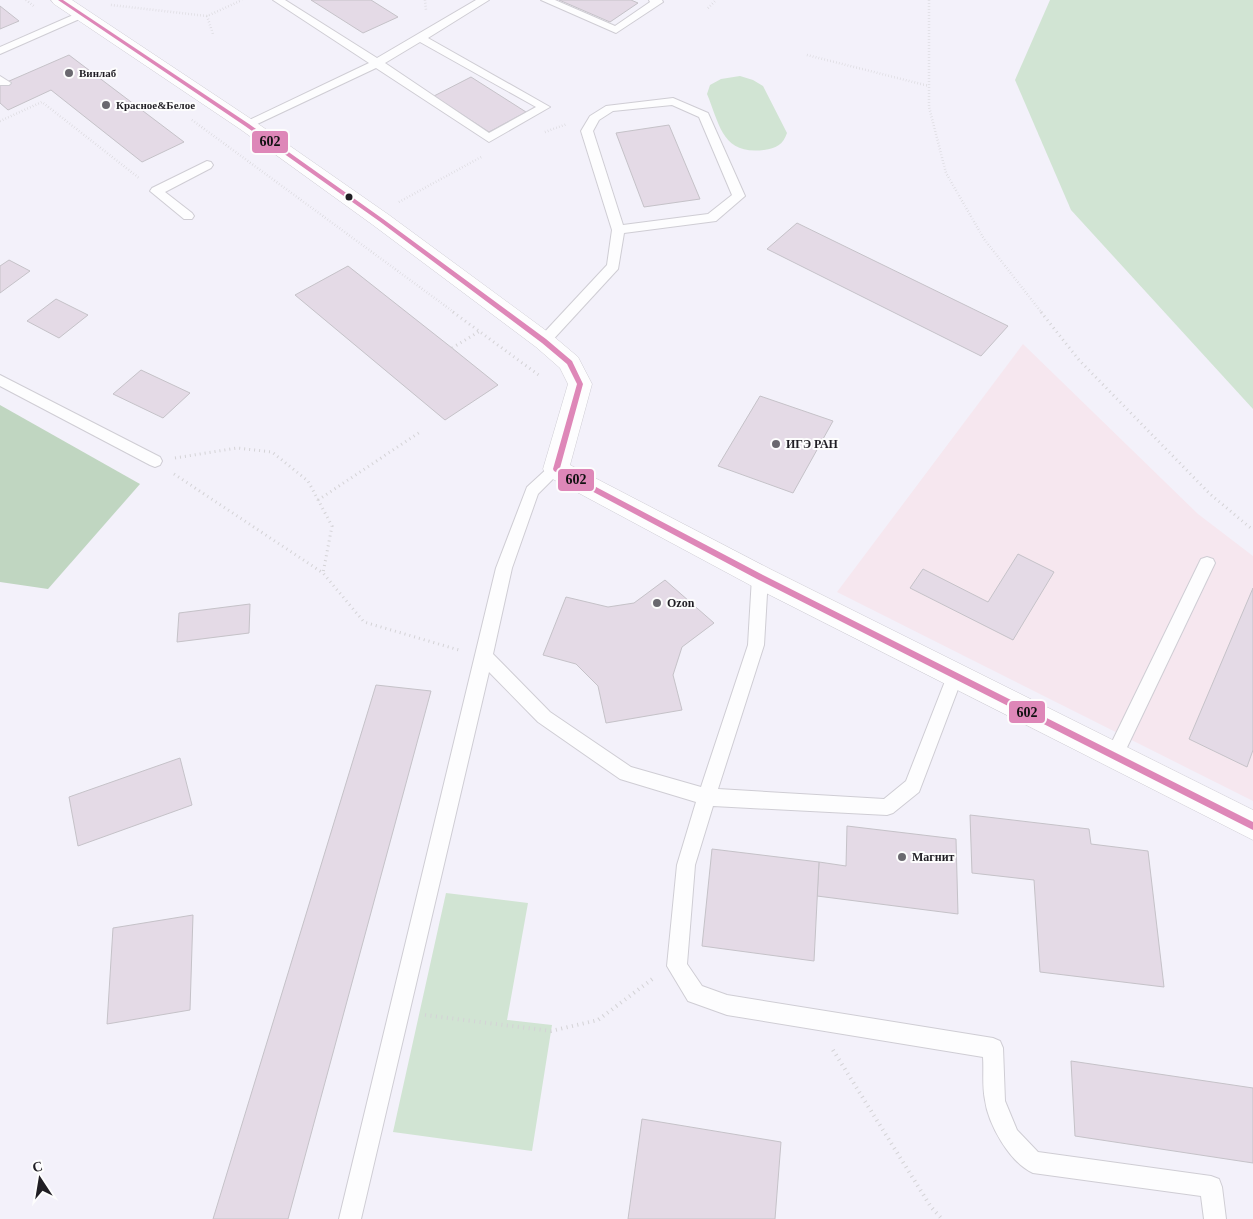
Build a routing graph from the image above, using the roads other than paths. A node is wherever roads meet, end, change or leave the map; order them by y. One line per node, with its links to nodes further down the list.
1 (60, 0): 6 (street)
2 (278, 0): 9 (lane)
3 (484, 0): 7 (lane)
4 (546, 0): 5 (lane)
5 (654, 0)
6 (80, 15): 8 (lane); 10 (street)
7 (420, 38): 9 (lane); 9 (lane)
8 (0, 51)
9 (377, 63): 10 (lane)
10 (247, 125): 14 (street)
11 (207, 164): 12 (lane)
12 (188, 216)
13 (618, 230): 13 (lane); 14 (lane)
14 (544, 341): 17 (street)
15 (0, 380): 16 (lane)
16 (155, 461)
17 (556, 469): 19 (street); 20 (lane)
18 (1207, 563): 22 (lane)
19 (760, 577): 21 (street); 23 (lane)
20 (484, 656): 23 (lane); 25 (lane)
21 (955, 676): 22 (street); 23 (lane)
22 (1114, 756): 24 (street)
23 (707, 796): 26 (lane)
24 (1253, 826)
25 (350, 1219)
26 (1215, 1219)

